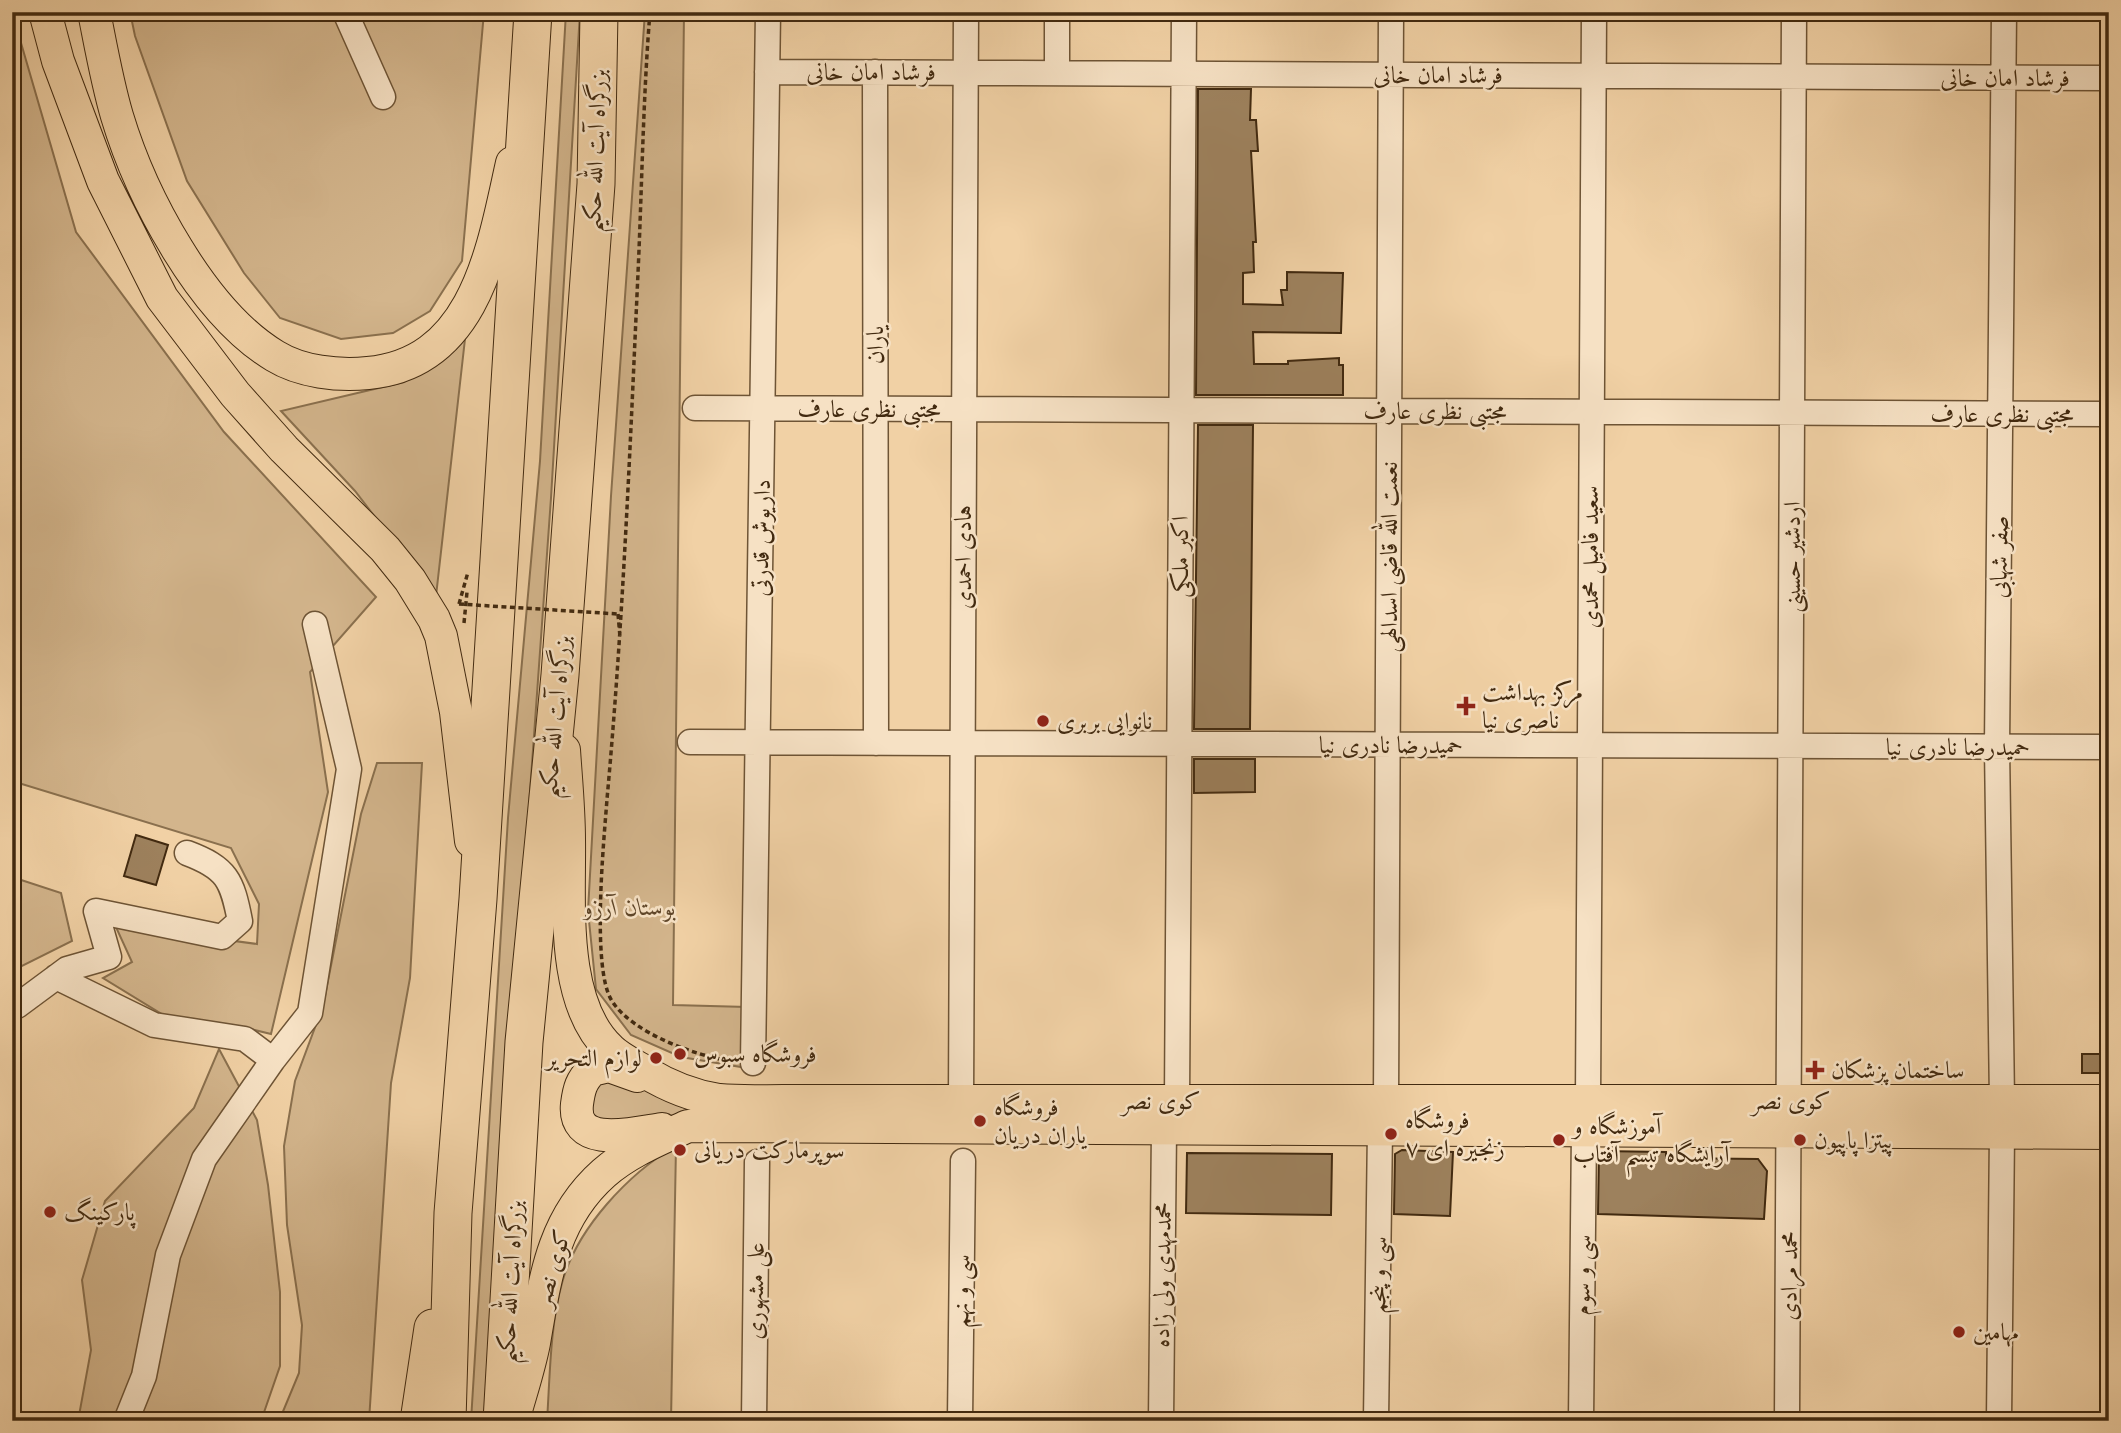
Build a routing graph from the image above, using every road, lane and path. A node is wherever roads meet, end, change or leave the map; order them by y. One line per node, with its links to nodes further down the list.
1 (45, 12): 18 (main road)
2 (94, 12): 17 (main road)
3 (345, 12): 30 (street)
4 (525, 12): 29 (highway)
5 (533, 12): 29 (highway)
6 (599, 12): 31 (highway, بزرگراه آیت الله حکیم)
7 (621, 12): 31 (highway)
8 (650, 12): 44 (path)
9 (768, 12): 19 (street, داریوش قدرتی)
10 (966, 12): 21 (street, هادی احمدی)
11 (1057, 12): 22 (street)
12 (1184, 12): 23 (street, اکبر ملکی)
13 (1391, 12): 24 (street, نعمت الله قاضی اسدالهی)
14 (1594, 12): 25 (street, سعید فامیل محمدی)
15 (1794, 12): 26 (street, اردشیر حسینی)
16 (2004, 12): 27 (street, صفر شهابی)
17 (101, 46): 18 (main road); 29 (main road)
18 (58, 61): 57 (main road)
19 (767, 72): 20 (street, فرشاد امان خانی); 33 (street, داریوش قدرتی)
20 (875, 72): 21 (street, فرشاد امان خانی); 34 (street, یاران)
21 (965, 73): 22 (street, فرشاد امان خانی); 35 (street, هادی احمدی)
22 (1057, 73): 23 (street, فرشاد امان خانی)
23 (1183, 74): 24 (street, فرشاد امان خانی); 36 (street, اکبر ملکی)
24 (1391, 75): 25 (street, فرشاد امان خانی); 37 (street, نعمت الله قاضی اسدالهی)
25 (1593, 76): 26 (street, فرشاد امان خانی); 38 (street, سعید فامیل محمدی)
26 (1794, 77): 27 (street, فرشاد امان خانی); 39 (street, اردشیر حسینی)
27 (2004, 78): 28 (street, فرشاد امان خانی); 40 (street, صفر شهابی)
28 (2109, 78)
29 (527, 93): 57 (highway)
30 (383, 97)
31 (596, 184): 45 (highway, بزرگراه آیت الله حکیم)
32 (695, 408): 33 (street, مجتبی نظری عارف)
33 (762, 408): 34 (street, مجتبی نظری عارف); 47 (street, داریوش قدرتی)
34 (875, 409): 35 (street, مجتبی نظری عارف); 48 (street, یاران)
35 (963, 409): 36 (street, مجتبی نظری عارف); 49 (street, هادی احمدی)
36 (1181, 410): 37 (street, مجتبی نظری عارف); 50 (street, اکبر ملکی)
37 (1389, 411): 38 (street, مجتبی نظری عارف); 51 (street, نعمت الله قاضی اسدالهی)
38 (1591, 412): 39 (street, مجتبی نظری عارف); 52 (street, سعید فامیل محمدی)
39 (1793, 413): 40 (street, مجتبی نظری عارف); 53 (street, اردشیر حسینی)
40 (2000, 414): 41 (street, مجتبی نظری عارف); 54 (street, صفر شهابی)
41 (2109, 414)
42 (468, 572): 44 (path, bridge)
43 (315, 624): 60 (street)
44 (621, 650): 61 (path)
45 (560, 675): 62 (main road, کوی نصر); 79 (highway, بزرگراه آیت الله حکیم)
46 (690, 742): 47 (street, حمیدرضا نادری نیا)
47 (758, 743): 48 (street, حمیدرضا نادری نیا); 61 (street, داریوش قدرتی)
48 (876, 743): 49 (street, حمیدرضا نادری نیا)
49 (962, 743): 50 (street, حمیدرضا نادری نیا); 63 (street, هادی احمدی)
50 (1179, 744): 51 (street, حمیدرضا نادری نیا); 66 (street, اکبر ملکی)
51 (1388, 745): 52 (street, حمیدرضا نادری نیا); 67 (street, نعمت الله قاضی اسدالهی)
52 (1590, 746): 53 (street, حمیدرضا نادری نیا); 68 (street, سعید فامیل محمدی)
53 (1792, 746): 54 (street, حمیدرضا نادری نیا); 69 (street, اردشیر حسینی)
54 (1997, 747): 55 (street, حمیدرضا نادری نیا); 64 (street, صفر شهابی)
55 (2109, 747)
56 (187, 853): 58 (street)
57 (478, 899): 75 (highway)
58 (55, 977): 59 (street); 60 (street)
59 (17, 1006)
60 (273, 1060): 76 (street)
61 (753, 1063)
62 (671, 1087): 63 (main road, کوی نصر); 70 (main road)
63 (961, 1101): 66 (main road, کوی نصر)
64 (2002, 1101): 65 (main road, کوی نصر); 69 (main road, کوی نصر)
65 (2109, 1101)
66 (1171, 1115): 67 (main road, کوی نصر); 70 (main road, کوی نصر); 83 (street, محمدمهدی ولی زاده)
67 (1383, 1115): 68 (main road, کوی نصر); 84 (street, سی و پنجم)
68 (1586, 1116): 69 (main road, کوی نصر); 85 (street, سی و سوم)
69 (1790, 1116): 71 (main road, کوی نصر); 86 (street, محمد مرادی)
70 (688, 1126): 80 (main road, کوی نصر)
71 (2002, 1132): 72 (main road, کوی نصر); 87 (street)
72 (2109, 1133)
73 (757, 1161): 81 (street, علی مشهوری)
74 (963, 1161): 82 (street, سی و نهم)
75 (453, 1213): 77 (highway); 78 (highway)
76 (126, 1421)
77 (419, 1421)
78 (447, 1421)
79 (502, 1421)
80 (513, 1421)
81 (754, 1421)
82 (960, 1421)
83 (1161, 1421)
84 (1376, 1421)
85 (1581, 1421)
86 (1787, 1421)
87 (1999, 1421)

